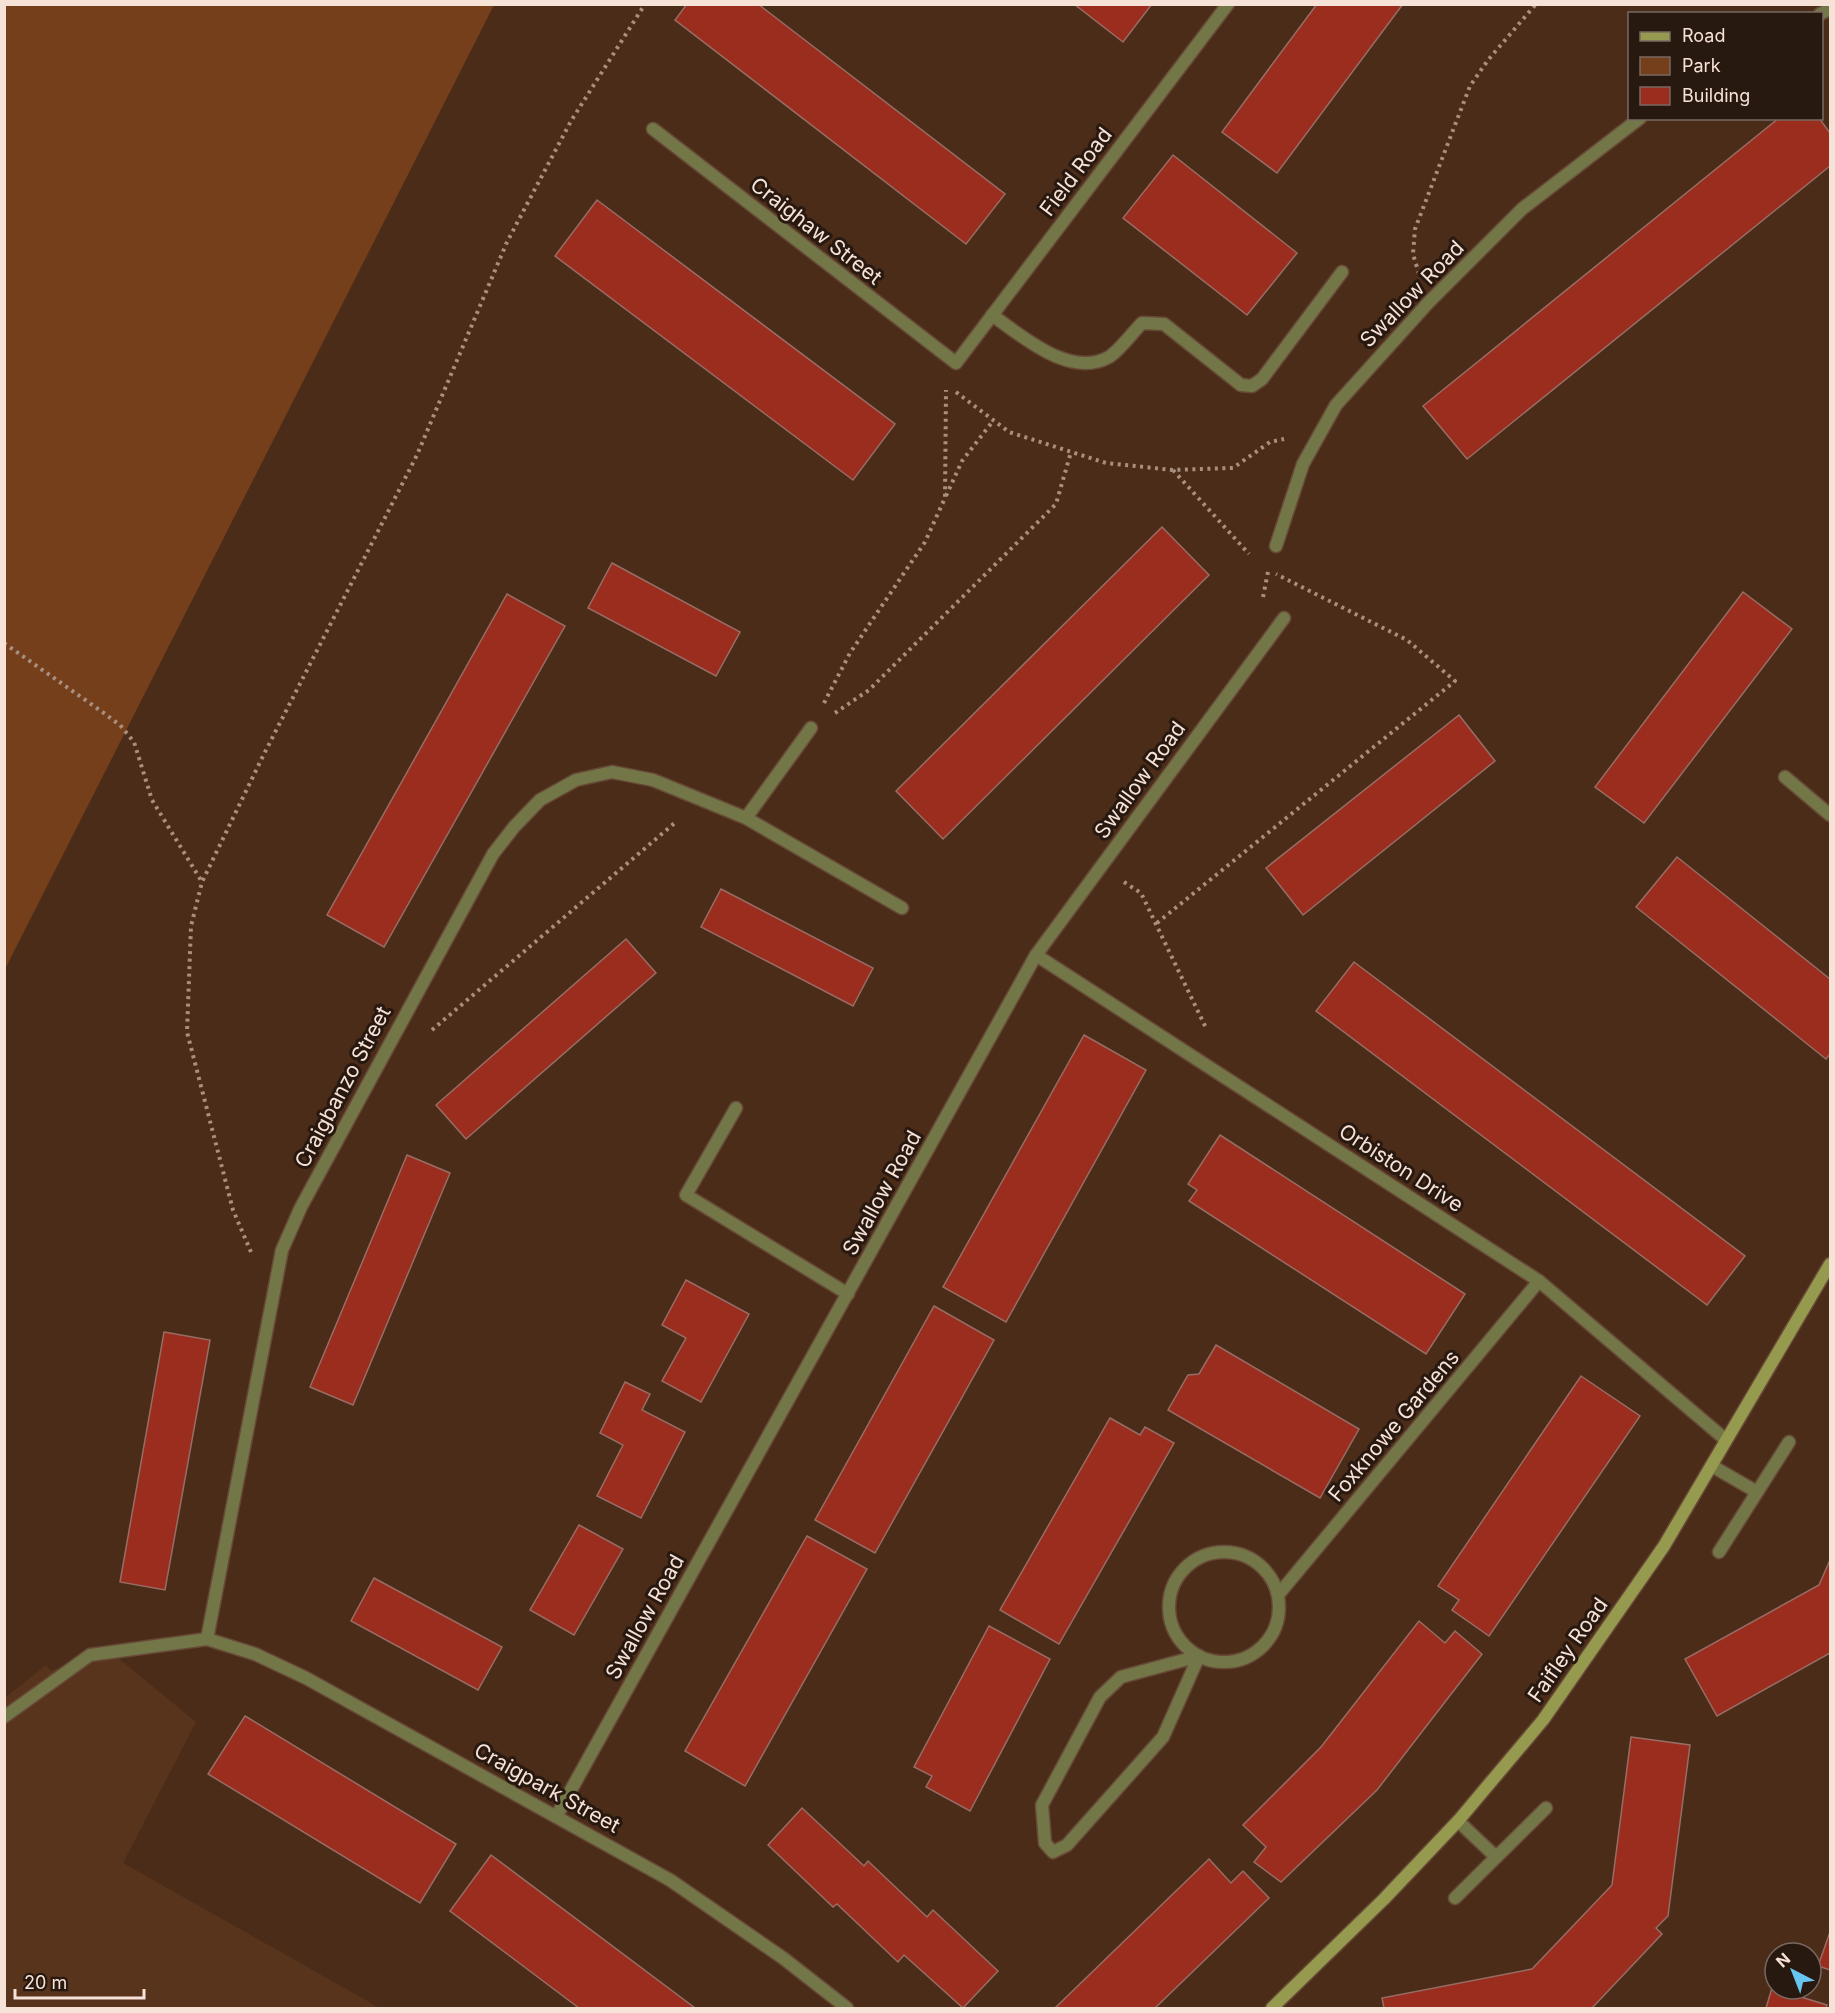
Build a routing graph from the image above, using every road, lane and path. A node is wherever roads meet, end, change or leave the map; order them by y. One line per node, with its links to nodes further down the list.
1 (645, 4): 26 (path)
2 (1228, 4): 8 (street, Field Road)
3 (1536, 4): 7 (path)
4 (1637, 120): 7 (street, Swallow Road)
5 (652, 129): 9 (street, Craighaw Street)
6 (1342, 272): 8 (street)
7 (1428, 303): 15 (street, Swallow Road)
8 (992, 315): 9 (street, Field Road)
9 (956, 363)
10 (993, 421): 12 (path); 14 (path); 14 (path)
11 (1270, 442): 13 (path)
12 (1071, 452): 13 (path); 20 (path)
13 (1173, 470): 16 (path)
14 (945, 498): 20 (path)
15 (1276, 546)
16 (1251, 557)
17 (1259, 566): 28 (path)
18 (1284, 618): 25 (street, Swallow Road)
19 (4, 643): 26 (path)
20 (812, 728): 24 (street)
21 (1785, 777): 23 (street)
22 (701, 801): 24 (street, Craigbanzo Street); 30 (path); 35 (street, Craigbanzo Street)
23 (1830, 815)
24 (746, 818): 27 (street, Craigbanzo Street)
25 (1101, 866): 28 (path); 29 (street, Swallow Road)
26 (202, 882): 35 (path)
27 (902, 908)
28 (1157, 923): 31 (path)
29 (1036, 955): 31 (street, Orbiston Drive); 36 (street, Swallow Road)
30 (429, 1032)
31 (1232, 1082): 34 (street, Orbiston Drive)
32 (736, 1108): 36 (street)
33 (1830, 1264): 37 (street, Faifley Road)
34 (1539, 1281): 37 (street, Orbiston Drive); 42 (street, Foxknowe Gardens)
35 (272, 1292): 43 (street, Craigbanzo Street)
36 (848, 1294): 47 (street, Swallow Road)
37 (1726, 1440): 39 (street, Faifley Road)
38 (1789, 1442): 40 (street)
39 (1712, 1466): 40 (street); 48 (street, Faifley Road)
40 (1757, 1492): 41 (street)
41 (1719, 1552)
42 (1278, 1595): 44 (street); 44 (street)
43 (207, 1639): 45 (street); 47 (street, Craigpark Street)
44 (1199, 1656): 44 (street)
45 (4, 1718)
46 (1546, 1808): 49 (street)
47 (557, 1815): 51 (street, Craigpark Street)
48 (1458, 1821): 49 (street); 52 (street, Faifley Road)
49 (1496, 1857): 50 (street)
50 (1455, 1898)
51 (847, 2008)
52 (1272, 2008)

